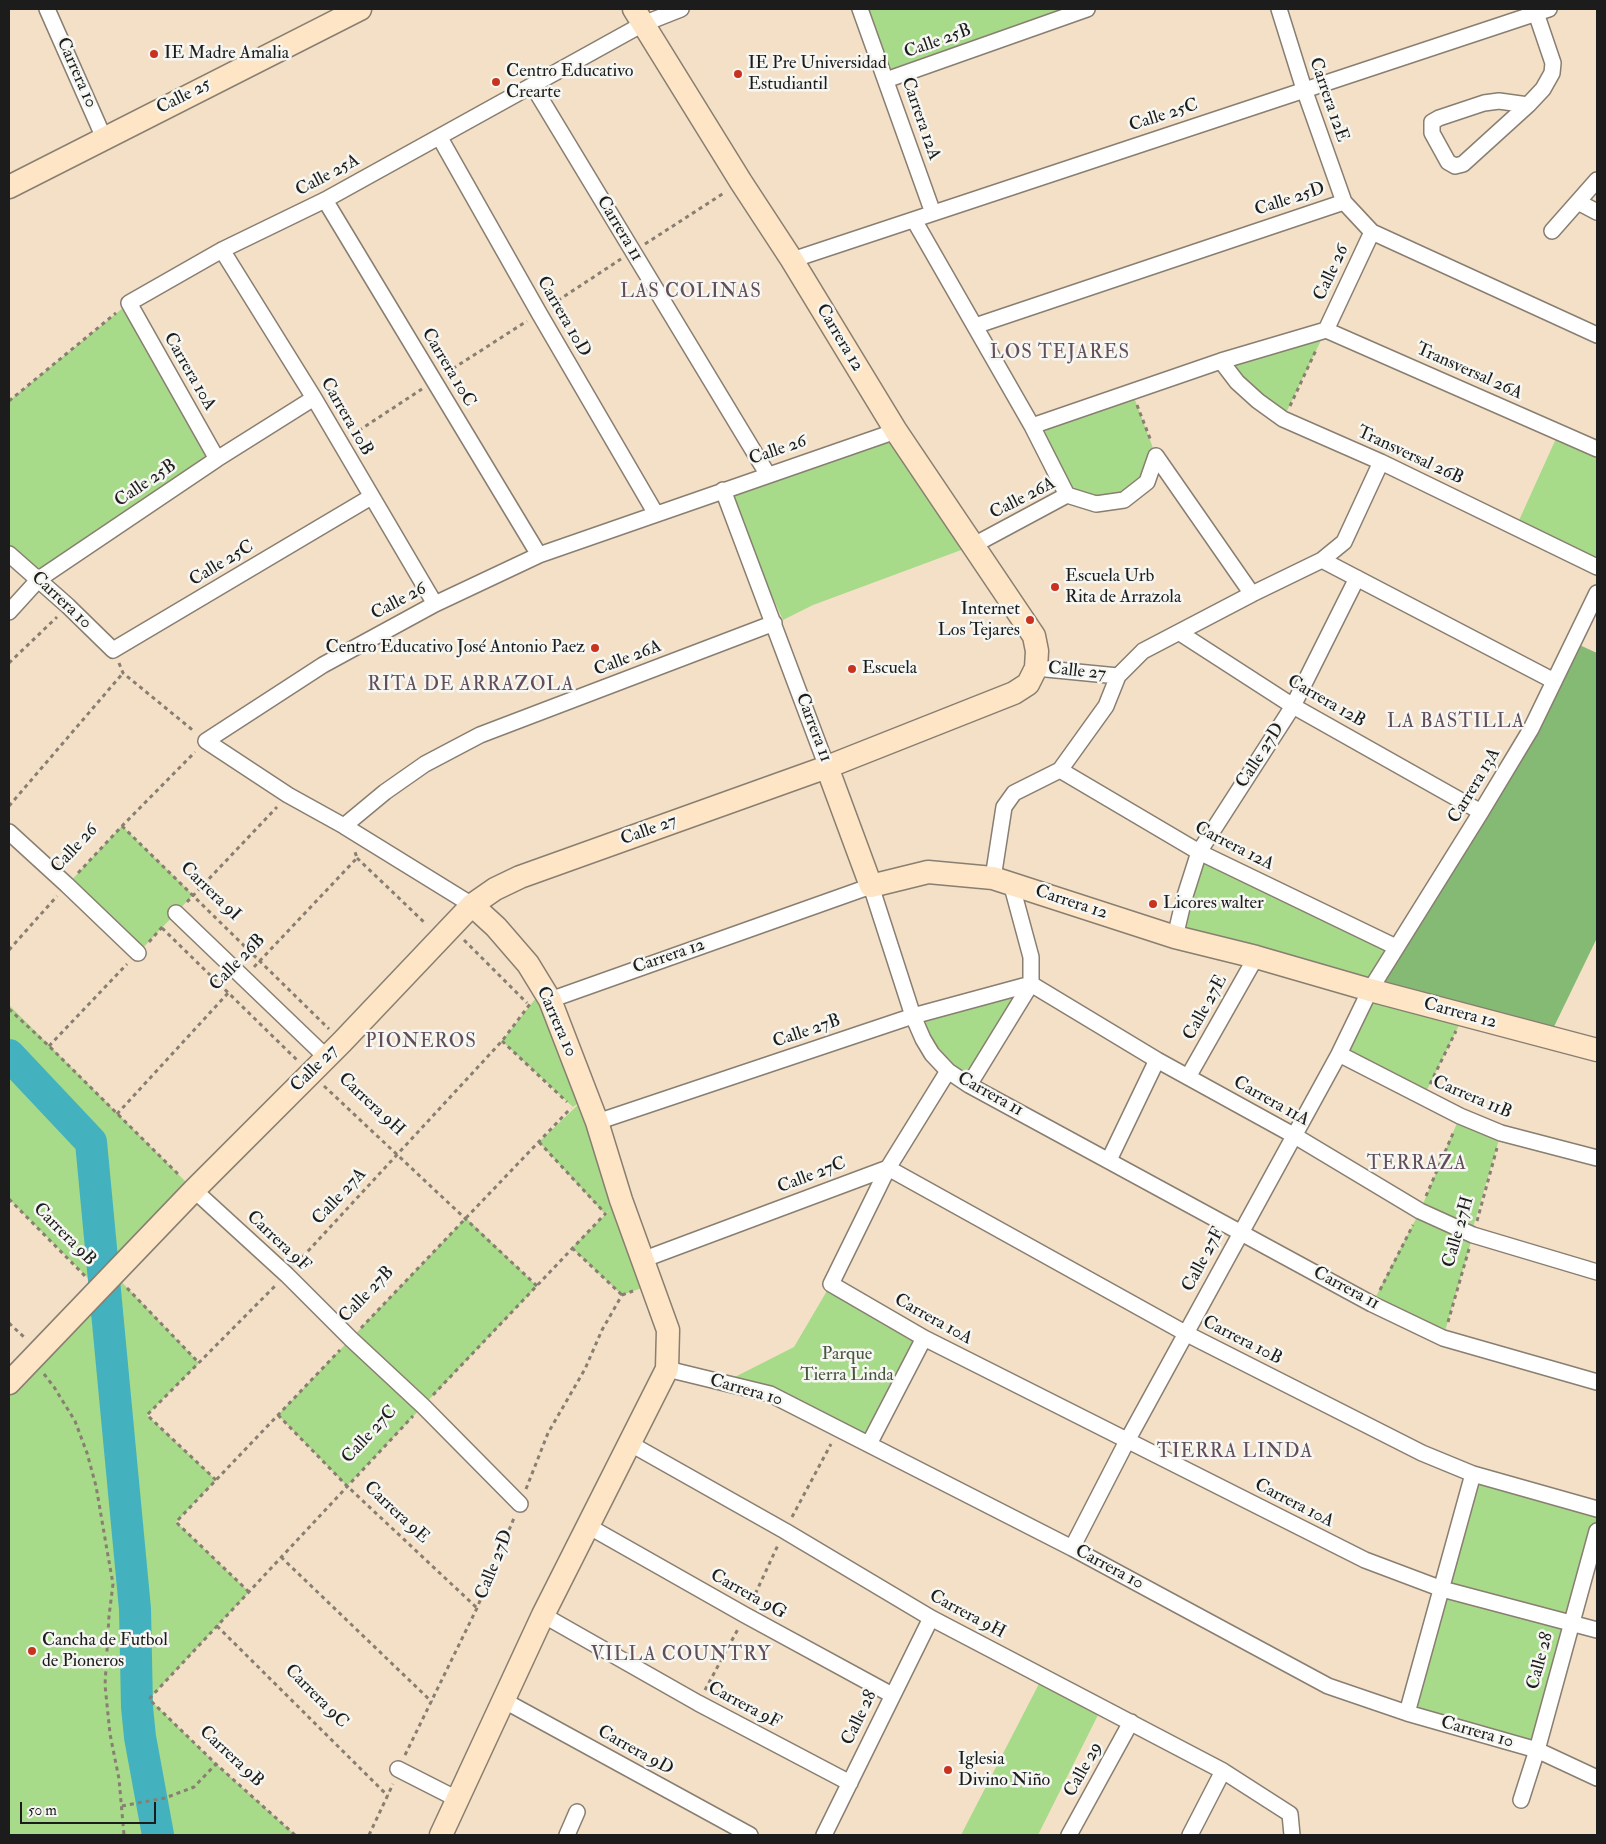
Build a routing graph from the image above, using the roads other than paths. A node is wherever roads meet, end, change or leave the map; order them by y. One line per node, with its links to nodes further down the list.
1 (46, 9): 13 (street, Carrera 10)
2 (360, 9): 13 (street, Calle 25)
3 (681, 9): 8 (street, Calle 25A)
4 (860, 9): 9 (street, Carrera 12A)
5 (1278, 9): 11 (street, Carrera 12E)
6 (1078, 10): 9 (street, Calle 25B)
7 (1542, 11): 11 (street, Calle 25C); 12 (street)
8 (638, 17): 10 (street, Calle 25A); 26 (street, Carrera 12)
9 (886, 80): 21 (street, Carrera 12A)
10 (533, 86): 14 (street, Calle 25A); 38 (street, Carrera 11)
11 (1304, 90): 18 (street, Carrera 12E); 21 (street, Calle 25C)
12 (1528, 104): 12 (street)
13 (104, 138): 16 (street, Calle 25)
14 (440, 138): 17 (street, Calle 25A); 42 (street, Carrera 10D)
15 (1597, 180): 19 (street)
16 (9, 187)
17 (325, 200): 25 (street, Calle 25A); 45 (street, Carrera 10C)
18 (1344, 202): 24 (street, Calle 25D); 28 (street, Calle 25D)
19 (1578, 202): 20 (street); 23 (street)
20 (1597, 212)
21 (933, 213): 22 (street, Calle 25C)
22 (914, 220): 26 (street, Calle 25C); 28 (street)
23 (1552, 231)
24 (1372, 232): 29 (street, Calle 26); 30 (street, Calle 25D)
25 (222, 250): 27 (street, Calle 25A); 32 (street, Carrera 10B)
26 (792, 260): 34 (street, Carrera 12)
27 (128, 303): 36 (street, Carrera 10A)
28 (975, 326): 33 (street)
29 (1326, 330): 31 (street); 35 (street, Transversal 26A)
30 (1597, 335)
31 (1221, 360): 33 (street); 37 (street, Transversal 26B)
32 (314, 398): 36 (street, Calle 25B); 41 (street, Carrera 10B)
33 (1032, 426): 40 (street)
34 (896, 431): 38 (street, Calle 26); 43 (street, Carrera 12)
35 (1597, 449)
36 (217, 459): 49 (street, Calle 25B)
37 (1380, 462): 46 (street, Calle 27); 47 (street, Transversal 26B)
38 (768, 475): 39 (street, Calle 26)
39 (723, 490): 42 (street, Calle 26); 54 (street, Carrera 11)
40 (1067, 495): 43 (street, Calle 26A); 51 (street, Calle 26A)
41 (372, 497): 52 (street, Carrera 10B); 56 (street, Calle 25C)
42 (656, 514): 45 (street, Calle 26)
43 (972, 546): 57 (street, Carrera 12)
44 (9, 554): 49 (street, Carrera 10)
45 (539, 555): 52 (street, Calle 26)
46 (1322, 560): 48 (street); 51 (street, Calle 27)
47 (1597, 567)
48 (1357, 578): 59 (street); 60 (street, Calle 27D)
49 (39, 579): 53 (street, Calle 25B); 56 (street, Carrera 10)
50 (1597, 593): 59 (street, Carrera 13A)
51 (1252, 594): 55 (street, Calle 27)
52 (435, 604): 61 (street, Calle 26)
53 (9, 612)
54 (774, 624): 62 (street, Carrera 11); 65 (street, Calle 26A)
55 (1180, 633): 58 (street, Calle 27); 60 (street, Carrera 12B)
56 (113, 650)
57 (1036, 668): 58 (street, Calle 27); 62 (street, Calle 27)
58 (1118, 676): 63 (street)
59 (1554, 681): 64 (street, Carrera 13A)
60 (1293, 706): 64 (street, Carrera 12B); 67 (street, Calle 27D)
61 (206, 741): 65 (street, Carrera 10)
62 (827, 767): 69 (street, Carrera 11); 70 (street, Calle 27)
63 (1060, 770): 67 (street, Carrera 12A); 68 (street)
64 (1481, 812): 73 (street, Carrera 13A)
65 (344, 826): 70 (street, Carrera 10)
66 (9, 832): 74 (street)
67 (1199, 852): 72 (street, Calle 27D); 73 (street, Carrera 12A)
68 (1002, 880): 69 (street, Carrera 12); 72 (street, Carrera 12); 76 (street)
69 (871, 886): 78 (street, Carrera 12); 79 (street, Carrera 11)
70 (472, 905): 78 (street, Carrera 10); 82 (street, Calle 27)
71 (176, 913): 82 (street)
72 (1175, 937): 75 (street, Carrera 12)
73 (1396, 948): 77 (street, Carrera 13A)
74 (138, 953)
75 (1256, 957): 77 (street, Carrera 12); 85 (street, Calle 27E)
76 (1031, 984): 79 (street, Calle 27B); 83 (street, Carrera 11A); 86 (street)
77 (1370, 990): 80 (street, Carrera 12); 81 (street, Calle 27F)
78 (541, 998): 87 (street, Carrera 10)
79 (913, 1016): 84 (street, Carrera 11); 87 (street, Calle 27B)
80 (1597, 1050)
81 (1339, 1054): 88 (street, Calle 27F); 89 (street, Carrera 11B)
82 (326, 1057): 92 (street, Calle 27)
83 (1157, 1060): 85 (street, Carrera 11A); 90 (street)
84 (948, 1071): 86 (street, Carrera 11); 91 (street)
85 (1188, 1077): 88 (street, Carrera 11A)
86 (969, 1084): 90 (street, Carrera 11)
87 (597, 1122): 94 (street, Carrera 10)
88 (1295, 1136): 93 (street, Calle 27F); 95 (street, Carrera 11A)
89 (1597, 1158)
90 (1109, 1160): 93 (street, Carrera 11)
91 (888, 1168): 94 (street, Calle 27C); 96 (street, Carrera 10B); 97 (street, Carrera 10A)
92 (194, 1190): 100 (street, Calle 27); 105 (street, Carrera 9F)
93 (1240, 1232): 96 (street, Calle 27F); 99 (street, Carrera 11)
94 (642, 1260): 98 (street, Carrera 10)
95 (1597, 1272)
96 (1187, 1334): 101 (street, Calle 27F); 104 (street, Carrera 10B)
97 (924, 1338): 101 (street, Carrera 10A); 103 (street)
98 (667, 1369): 102 (street); 103 (street, Carrera 10)
99 (1597, 1382)
100 (9, 1383)
101 (1127, 1441): 109 (street, Calle 27F); 110 (street, Carrera 10A)
102 (629, 1443): 107 (street); 112 (street, Carrera 9H)
103 (869, 1444): 109 (street, Carrera 10)
104 (1473, 1474): 106 (street, Carrera 10B); 110 (street)
105 (520, 1504)
106 (1597, 1509)
107 (588, 1526): 111 (street); 115 (street, Carrera 9G)
108 (1597, 1531): 113 (street, Calle 28)
109 (1072, 1548): 117 (street, Carrera 10)
110 (1442, 1589): 113 (street, Carrera 10A); 117 (street)
111 (544, 1616): 116 (street); 123 (street, Carrera 9F)
112 (932, 1618): 115 (street, Calle 28); 118 (street, Carrera 9H)
113 (1571, 1623): 114 (street, Carrera 10A); 119 (street, Calle 28)
114 (1597, 1630)
115 (892, 1695): 123 (street, Calle 28)
116 (503, 1700): 124 (street); 129 (street, Carrera 9D)
117 (1406, 1713): 119 (street, Carrera 10)
118 (1131, 1722): 121 (street, Carrera 9H); 131 (street, Calle 29)
119 (1537, 1750): 122 (street, Carrera 10); 125 (street, Calle 28)
120 (398, 1769): 124 (street)
121 (1223, 1770): 132 (street); 133 (street, Carrera 9H)
122 (1597, 1778)
123 (850, 1783): 130 (street, Calle 28)
124 (457, 1799): 127 (street)
125 (1520, 1800)
126 (577, 1812): 128 (street)
127 (441, 1835)
128 (567, 1835)
129 (750, 1835)
130 (824, 1835)
131 (1069, 1835)
132 (1190, 1835)
133 (1292, 1835)

